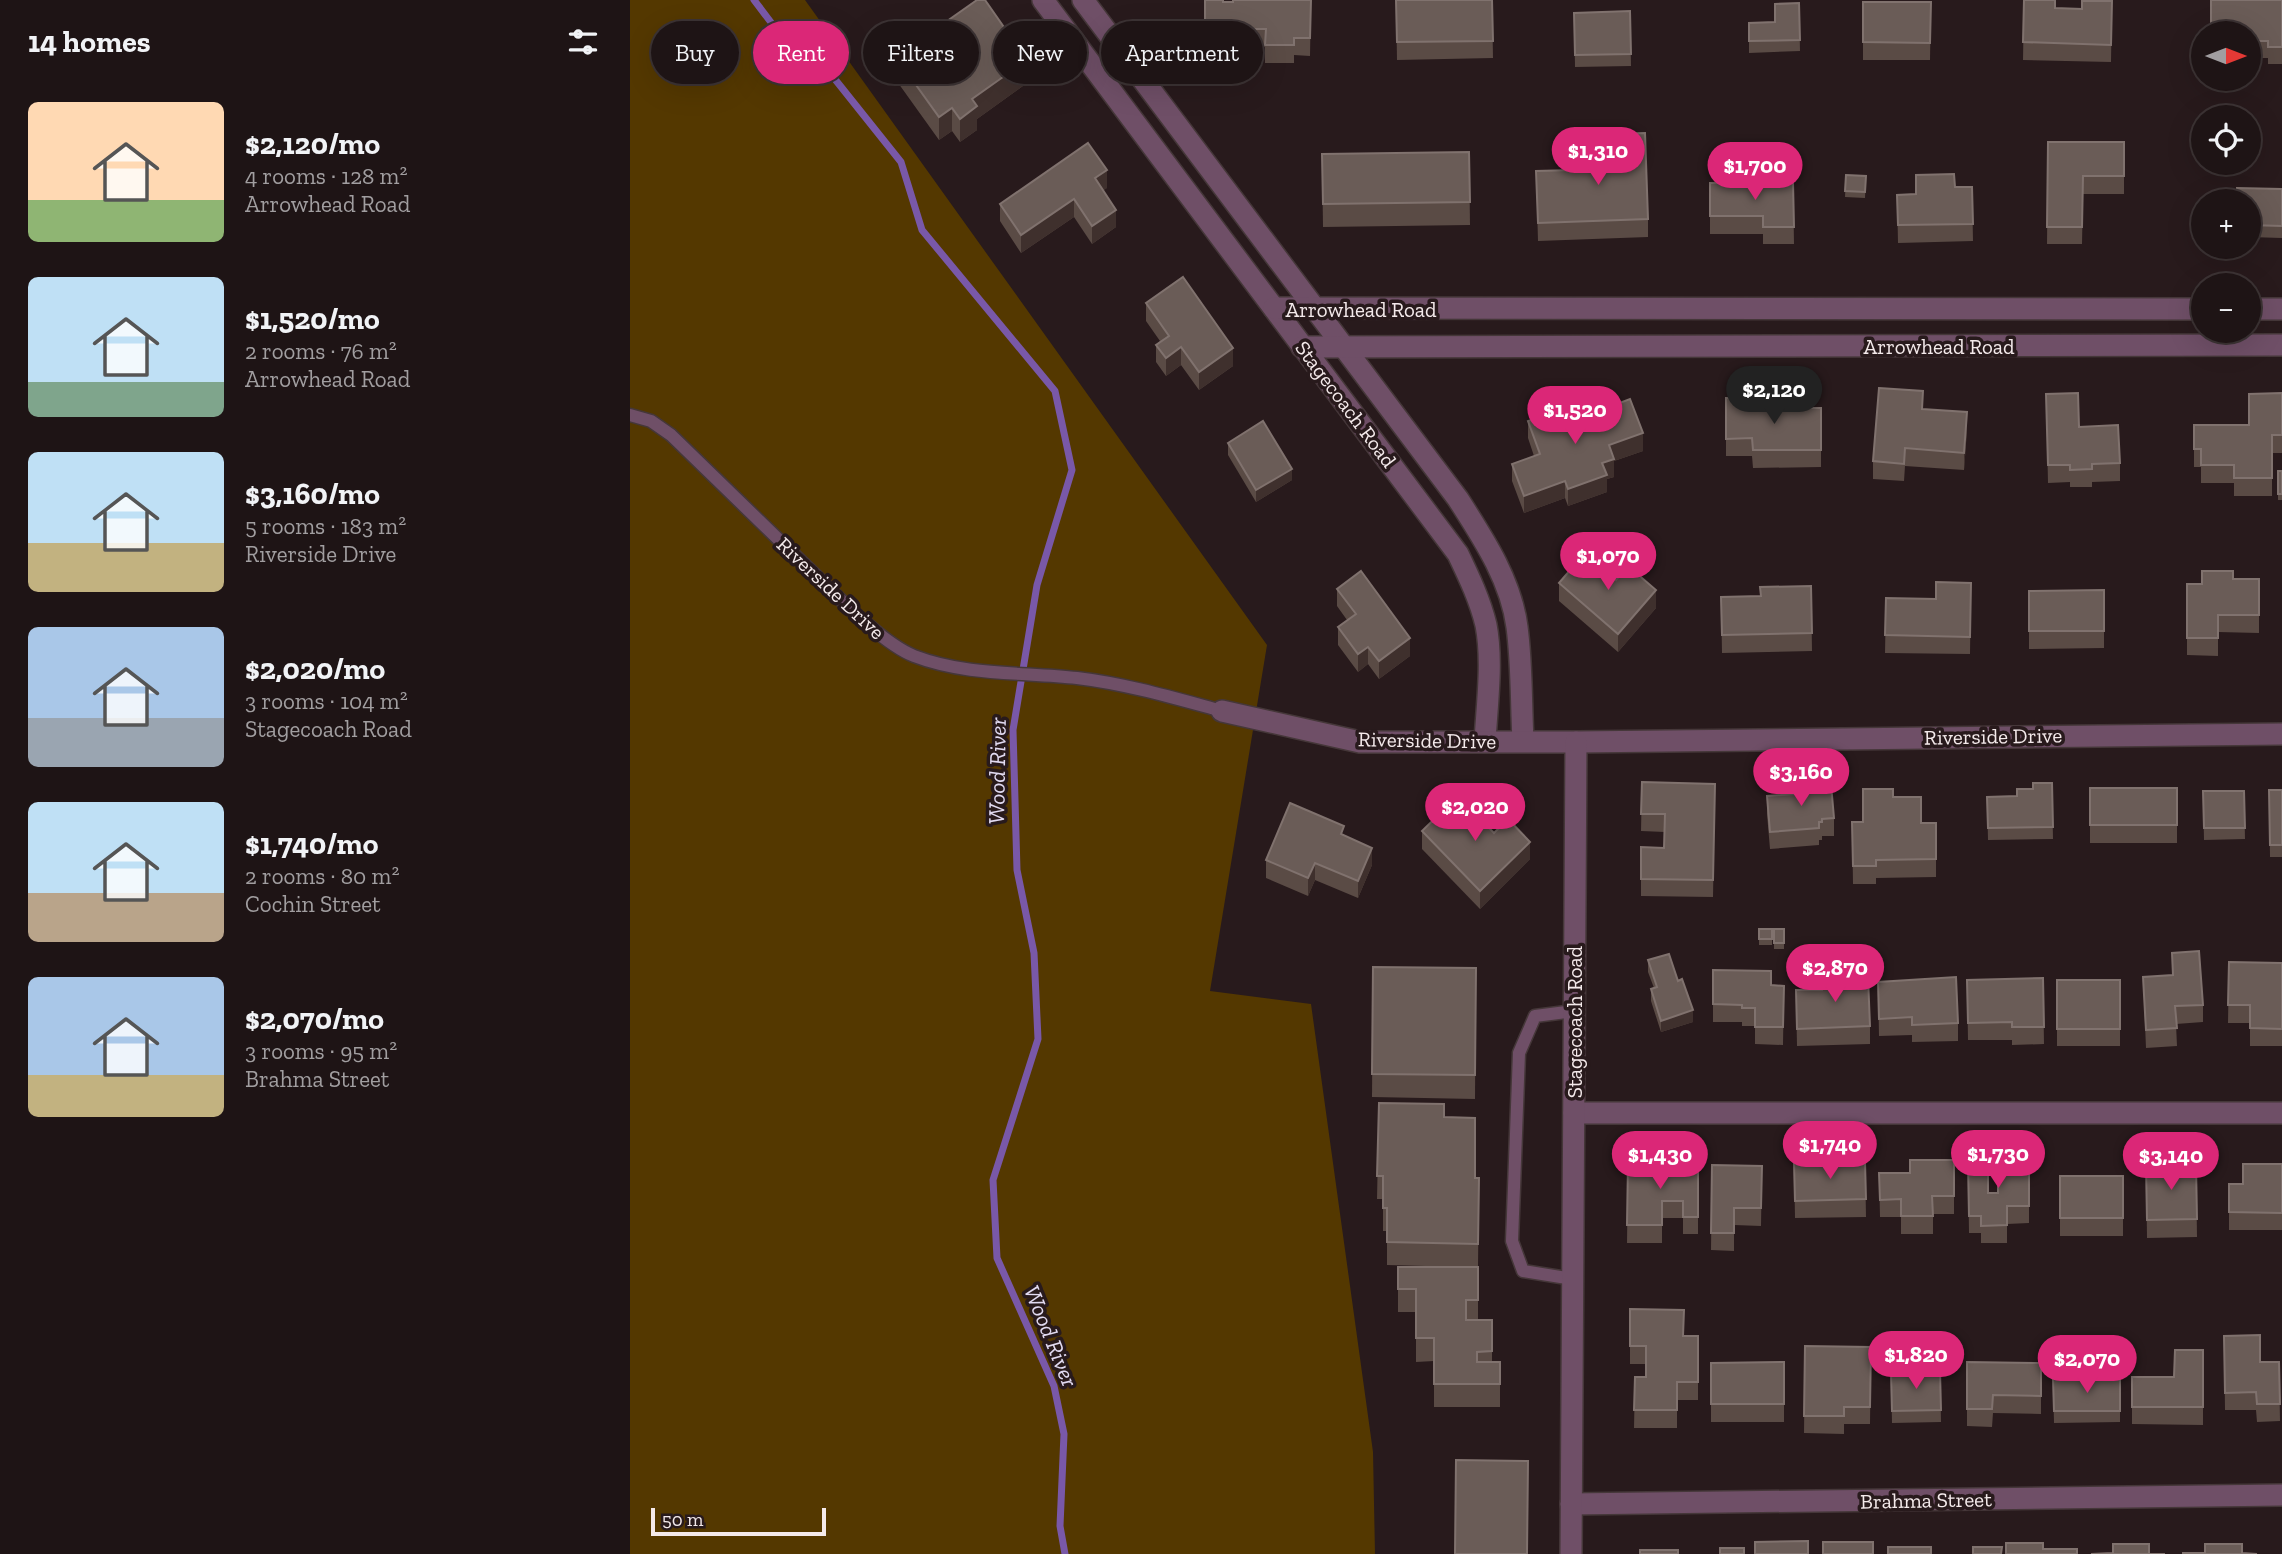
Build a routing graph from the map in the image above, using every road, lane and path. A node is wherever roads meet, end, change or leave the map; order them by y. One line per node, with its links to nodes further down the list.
1 (1042, 0): 3 (street, Stagecoach Road)
2 (1083, 0): 4 (street, Stagecoach Road)
3 (1274, 309): 4 (street, Arrowhead Road); 9 (street, Stagecoach Road)
4 (1314, 309): 5 (street, Arrowhead Road); 10 (street, Stagecoach Road)
5 (2191, 309)
6 (2261, 309): 7 (street)
7 (2282, 309)
8 (2282, 345): 10 (street, Arrowhead Road)
9 (1302, 347): 10 (street, Arrowhead Road); 14 (street, Stagecoach Road)
10 (1343, 348): 15 (street, Stagecoach Road)
11 (630, 415): 12 (lane, Riverside Drive)
12 (1222, 711): 14 (street, Riverside Drive)
13 (2282, 734): 16 (street, Riverside Drive)
14 (1485, 741): 15 (street, Riverside Drive)
15 (1522, 741): 16 (street, Riverside Drive)
16 (1576, 742): 17 (street, Stagecoach Road)
17 (1574, 1011): 19 (street, Stagecoach Road); 20 (lane)
18 (2282, 1112): 19 (street)
19 (1574, 1113): 20 (street, Stagecoach Road)
20 (1573, 1279): 22 (street, Stagecoach Road)
21 (2282, 1496): 22 (street, Brahma Street)
22 (1571, 1504): 23 (street, Stagecoach Road)
23 (1571, 1554)

